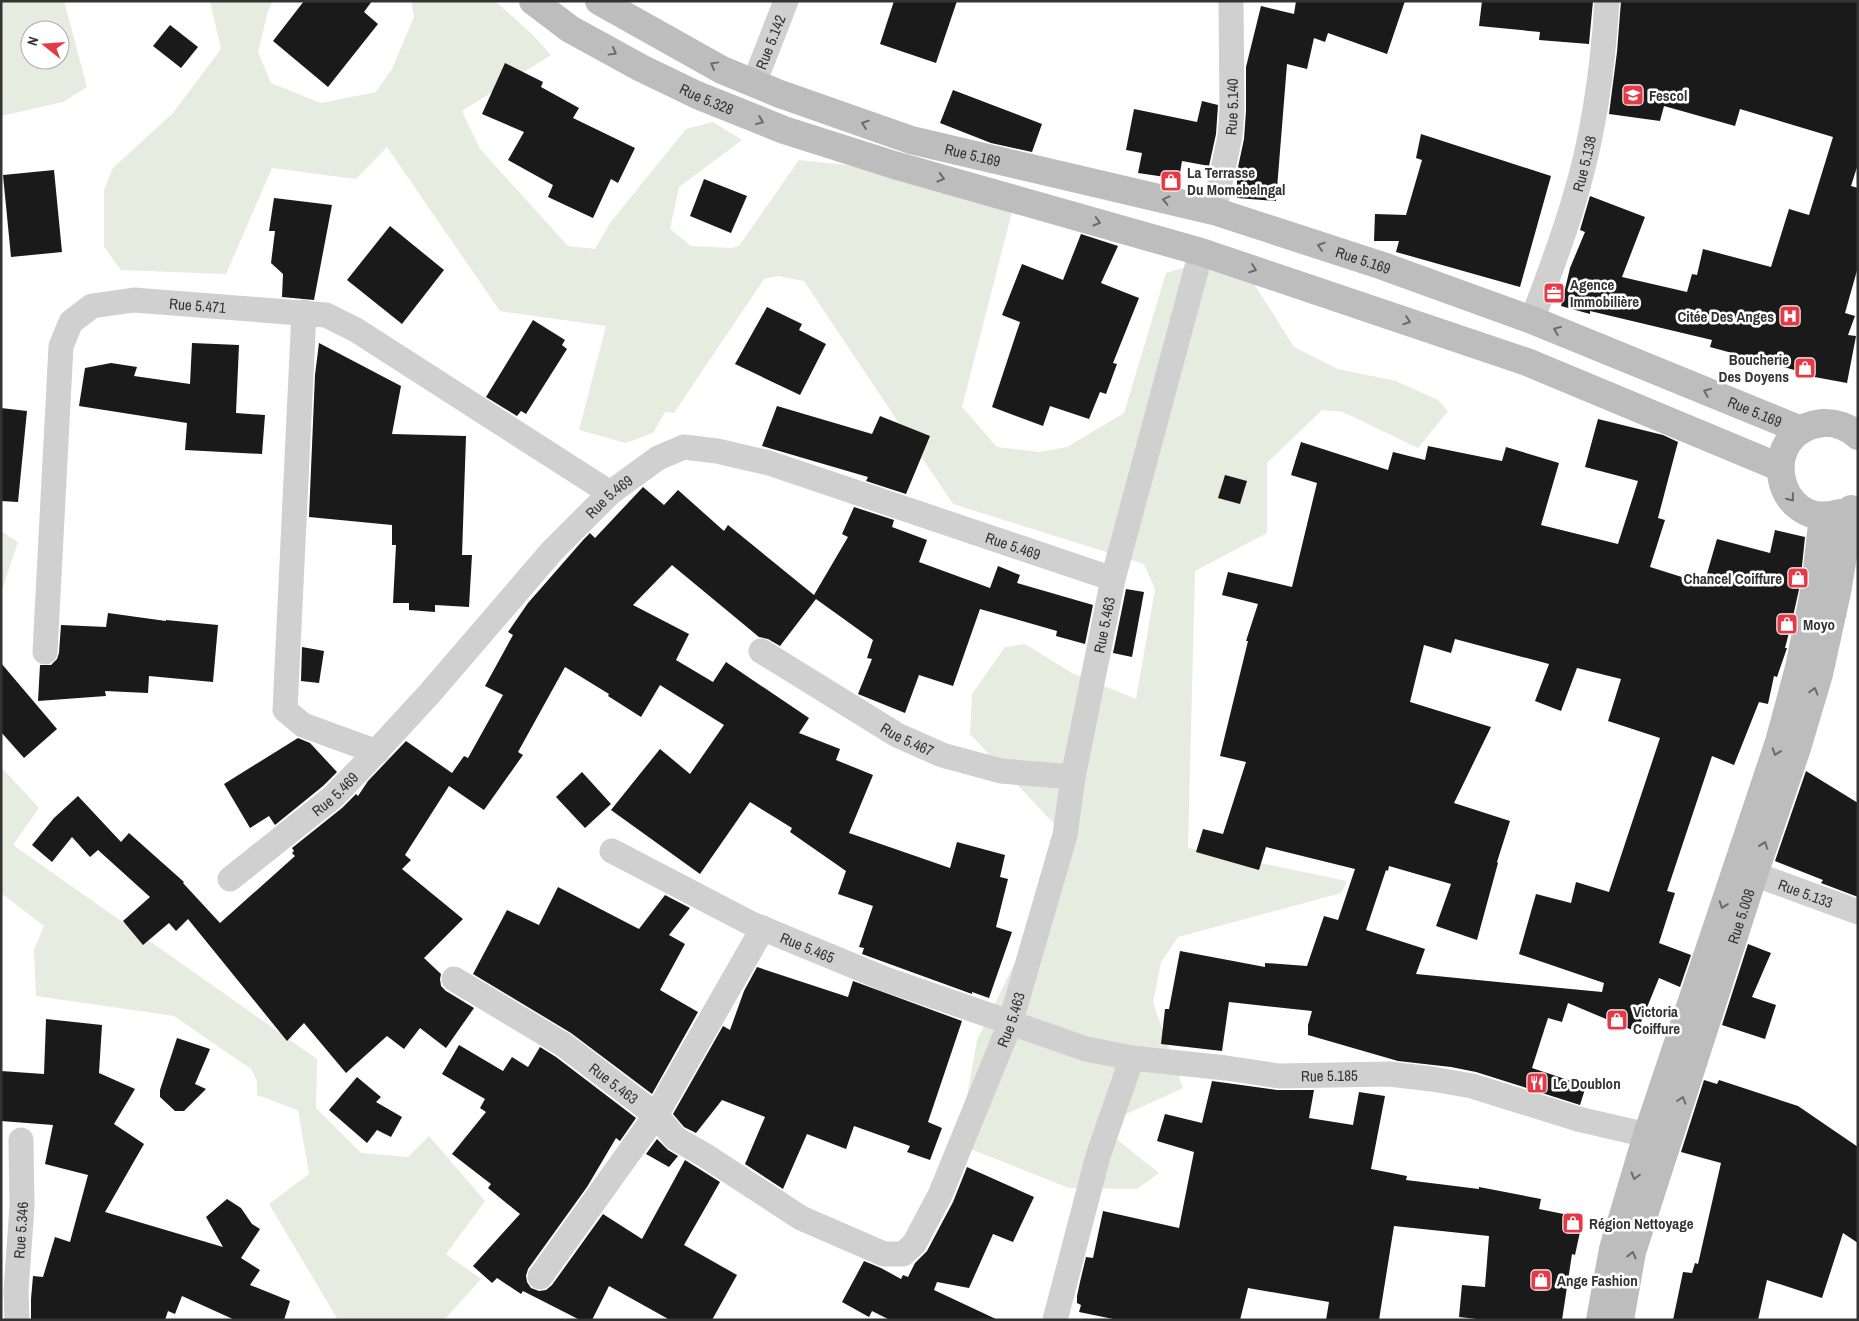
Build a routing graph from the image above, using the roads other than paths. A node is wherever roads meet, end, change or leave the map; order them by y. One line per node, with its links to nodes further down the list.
1 (533, 1): 7 (main road, Rue 5.328, one-way to 7)
2 (599, 1): 6 (main road, one-way to 2)
3 (786, 1): 6 (street, Rue 5.142)
4 (1231, 1): 8 (street, Rue 5.140)
5 (1607, 1): 11 (street, Rue 5.138)
6 (754, 83): 8 (main road, Rue 5.169, one-way to 6)
7 (894, 165): 9 (main road, Rue 5.169, one-way to 9)
8 (1214, 211): 11 (main road, Rue 5.169, one-way to 8)
9 (1202, 252): 14 (main road, Rue 5.169, one-way to 14); 18 (street, Rue 5.463)
10 (304, 312): 15 (street, Rue 5.471); 20 (street, Rue 5.471); 22 (street)
11 (1532, 320): 12 (main road, Rue 5.169, one-way to 11)
12 (1801, 430): 13 (main road); 14 (main road)
13 (1857, 431)
14 (1779, 467): 17 (main road, one-way to 17)
15 (610, 493): 18 (street, Rue 5.469); 22 (street, Rue 5.469)
16 (1854, 506): 17 (main road); 19 (main road, Rue 5.008)
17 (1823, 516): 19 (main road, Rue 5.008)
18 (1113, 579): 23 (street, Rue 5.463)
19 (1837, 592): 25 (main road, Rue 5.008, one-way to 19); 33 (main road, Rue 5.008, one-way to 33)
20 (44, 652)
21 (761, 652): 23 (street, Rue 5.467)
22 (377, 752): 26 (street, Rue 5.469)
23 (1074, 776): 30 (street, Rue 5.463)
24 (612, 851): 28 (street, Rue 5.465)
25 (1754, 874): 27 (street, Rue 5.133); 39 (main road, Rue 5.008, one-way to 25)
26 (230, 879)
27 (1858, 912)
28 (762, 928): 30 (street, Rue 5.465); 32 (street)
29 (454, 979): 32 (street, Rue 5.463)
30 (1010, 1024): 31 (street, Rue 5.185); 32 (street, Rue 5.463)
31 (1132, 1058): 33 (street, Rue 5.185); 37 (street)
32 (656, 1115): 35 (street)
33 (1647, 1135): 38 (main road, Rue 5.008, one-way to 38)
34 (21, 1140): 36 (street, Rue 5.346)
35 (540, 1276)
36 (17, 1320)
37 (1055, 1320)
38 (1600, 1320)
39 (1620, 1320)

